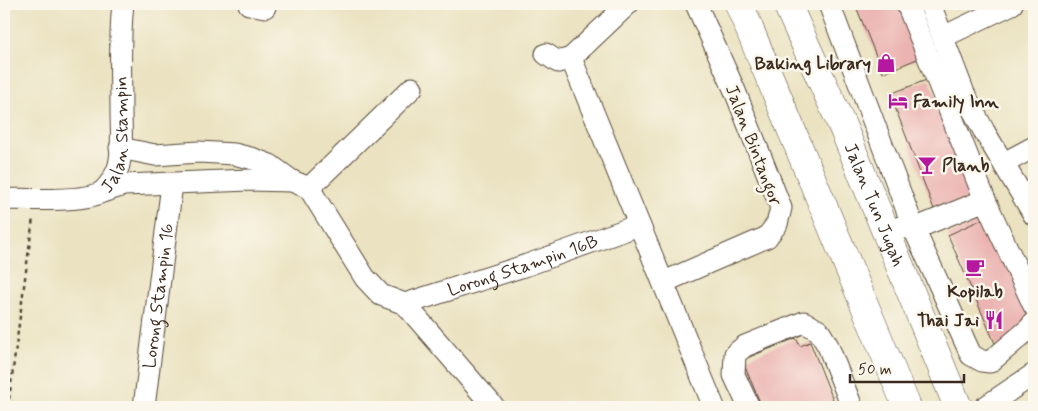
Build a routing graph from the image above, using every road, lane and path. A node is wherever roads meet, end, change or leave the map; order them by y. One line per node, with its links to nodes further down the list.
1 (123, 4): 16 (street, Jalan Stampin)
2 (628, 4): 12 (street)
3 (696, 4): 27 (street, Jalan Bintangor)
4 (739, 4): 38 (highway)
5 (787, 4): 14 (highway, Jalan Tun Jugah)
6 (829, 4): 26 (street)
7 (907, 4): 23 (street)
8 (930, 4): 10 (street)
9 (1012, 4): 10 (street)
10 (943, 38): 17 (street)
11 (546, 54): 12 (street)
12 (571, 58): 25 (street)
13 (412, 88): 19 (street)
14 (844, 130): 26 (street); 39 (highway, Jalan Tun Jugah)
15 (1034, 147): 17 (street)
16 (120, 148): 19 (street); 20 (street, Jalan Stampin)
17 (1004, 164): 24 (street)
18 (172, 184): 19 (street); 20 (street); 33 (street, Lorong Stampin 16)
19 (300, 185): 28 (street)
20 (102, 192): 22 (street, Jalan Stampin)
21 (4, 198): 22 (street, Jalan Stampin)
22 (36, 198): 32 (path)
23 (985, 200): 26 (street); 29 (street)
24 (1034, 215)
25 (639, 225): 27 (street); 28 (street, Lorong Stampin 16B)
26 (914, 229): 30 (street)
27 (664, 282): 35 (street)
28 (404, 304): 34 (street)
29 (1034, 306)
30 (1034, 322)
31 (1034, 374): 40 (street)
32 (8, 407)
33 (144, 407)
34 (494, 407)
35 (714, 407)
36 (749, 407): 37 (street)
37 (852, 407)
38 (907, 407)
39 (958, 407)
40 (986, 407)

